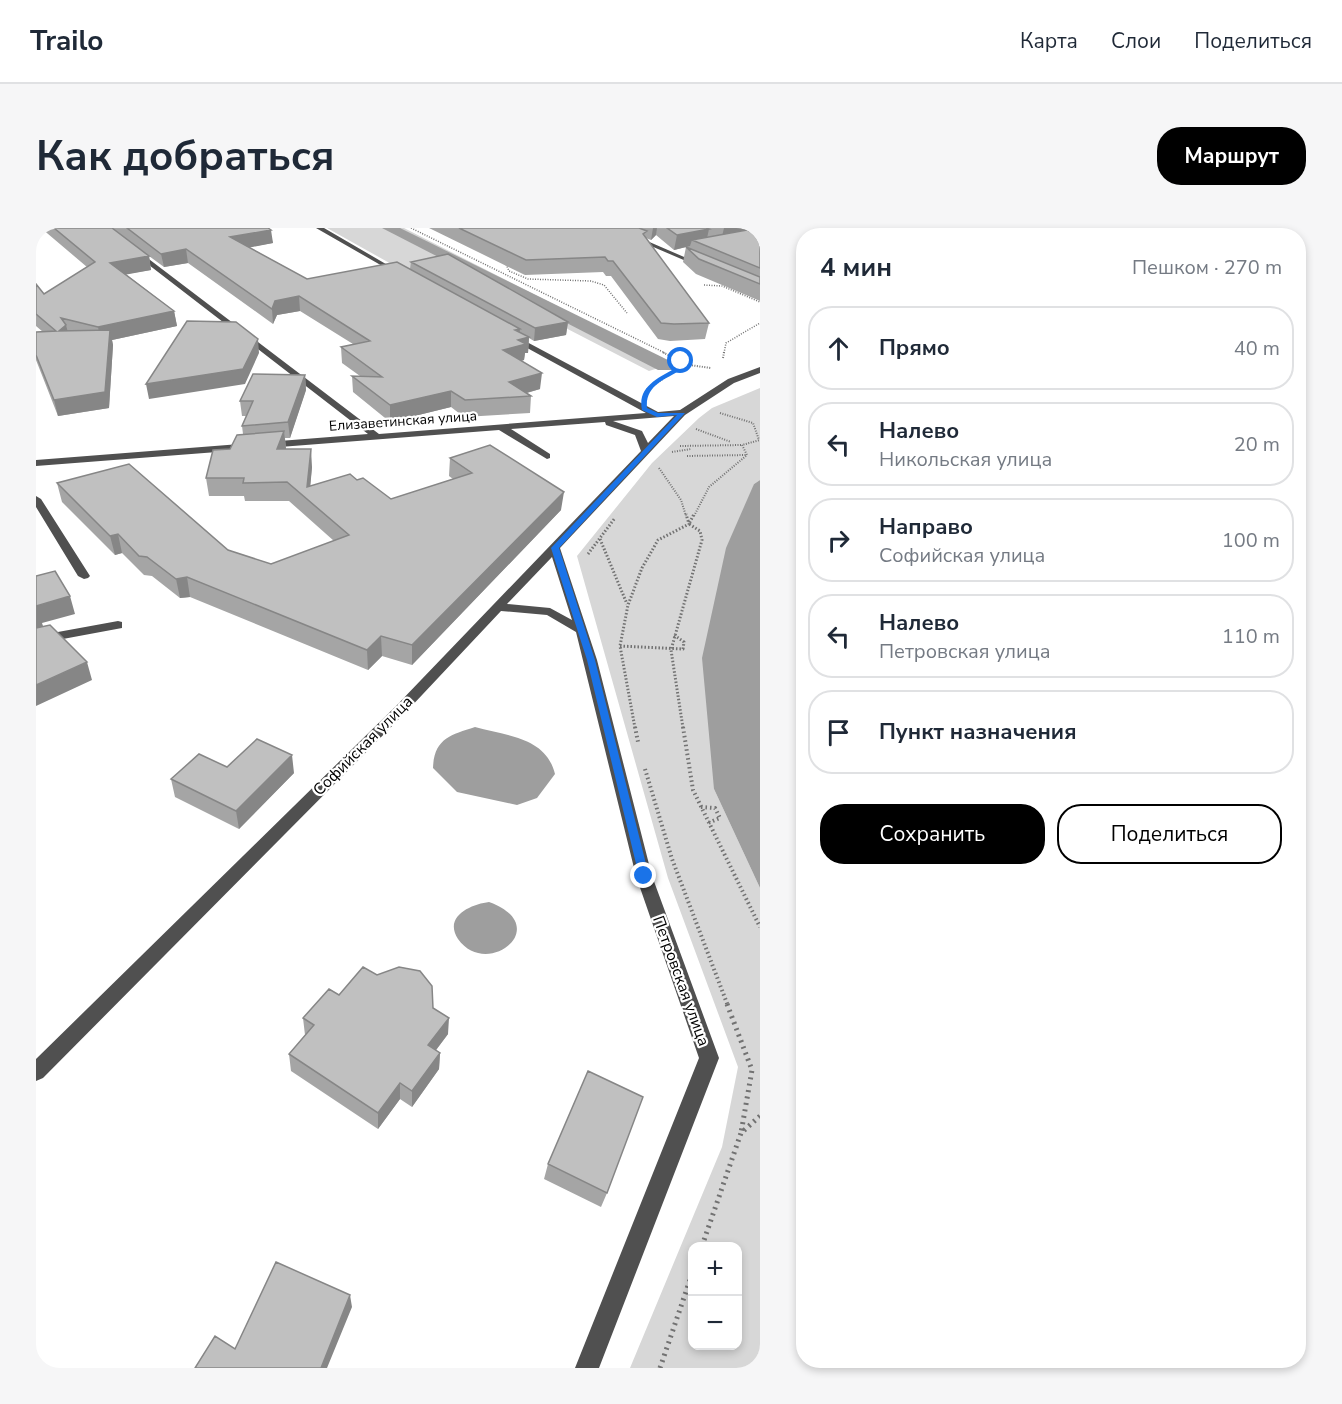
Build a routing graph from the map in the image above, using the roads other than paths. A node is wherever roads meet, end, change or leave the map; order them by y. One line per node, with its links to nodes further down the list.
1 (104, 228): 14 (street)
2 (319, 228): 7 (street)
3 (612, 228): 5 (street)
4 (691, 250): 5 (street)
5 (673, 254): 6 (street)
6 (705, 267)
7 (412, 281)
8 (499, 329): 11 (street)
9 (760, 370): 10 (street, Елизаветинская улица)
10 (682, 413): 11 (street, Елизаветинская улица); 15 (street, Софийская улица)
11 (657, 415): 12 (street, Елизаветинская улица)
12 (586, 420): 13 (street, Елизаветинская улица); 15 (street)
13 (501, 427): 14 (street, Елизаветинская улица); 16 (street)
14 (377, 437): 17 (street, Елизаветинская улица)
15 (646, 451): 19 (street, Софийская улица)
16 (547, 456)
17 (36, 463)
18 (36, 499): 20 (street)
19 (555, 548): 21 (street, Софийская улица); 23 (street, Петровская улица)
20 (84, 576)
21 (498, 608): 23 (street); 25 (street, Софийская улица)
22 (118, 625): 24 (street)
23 (581, 630): 26 (street, Петровская улица)
24 (36, 640)
25 (36, 1072)
26 (587, 1368)

